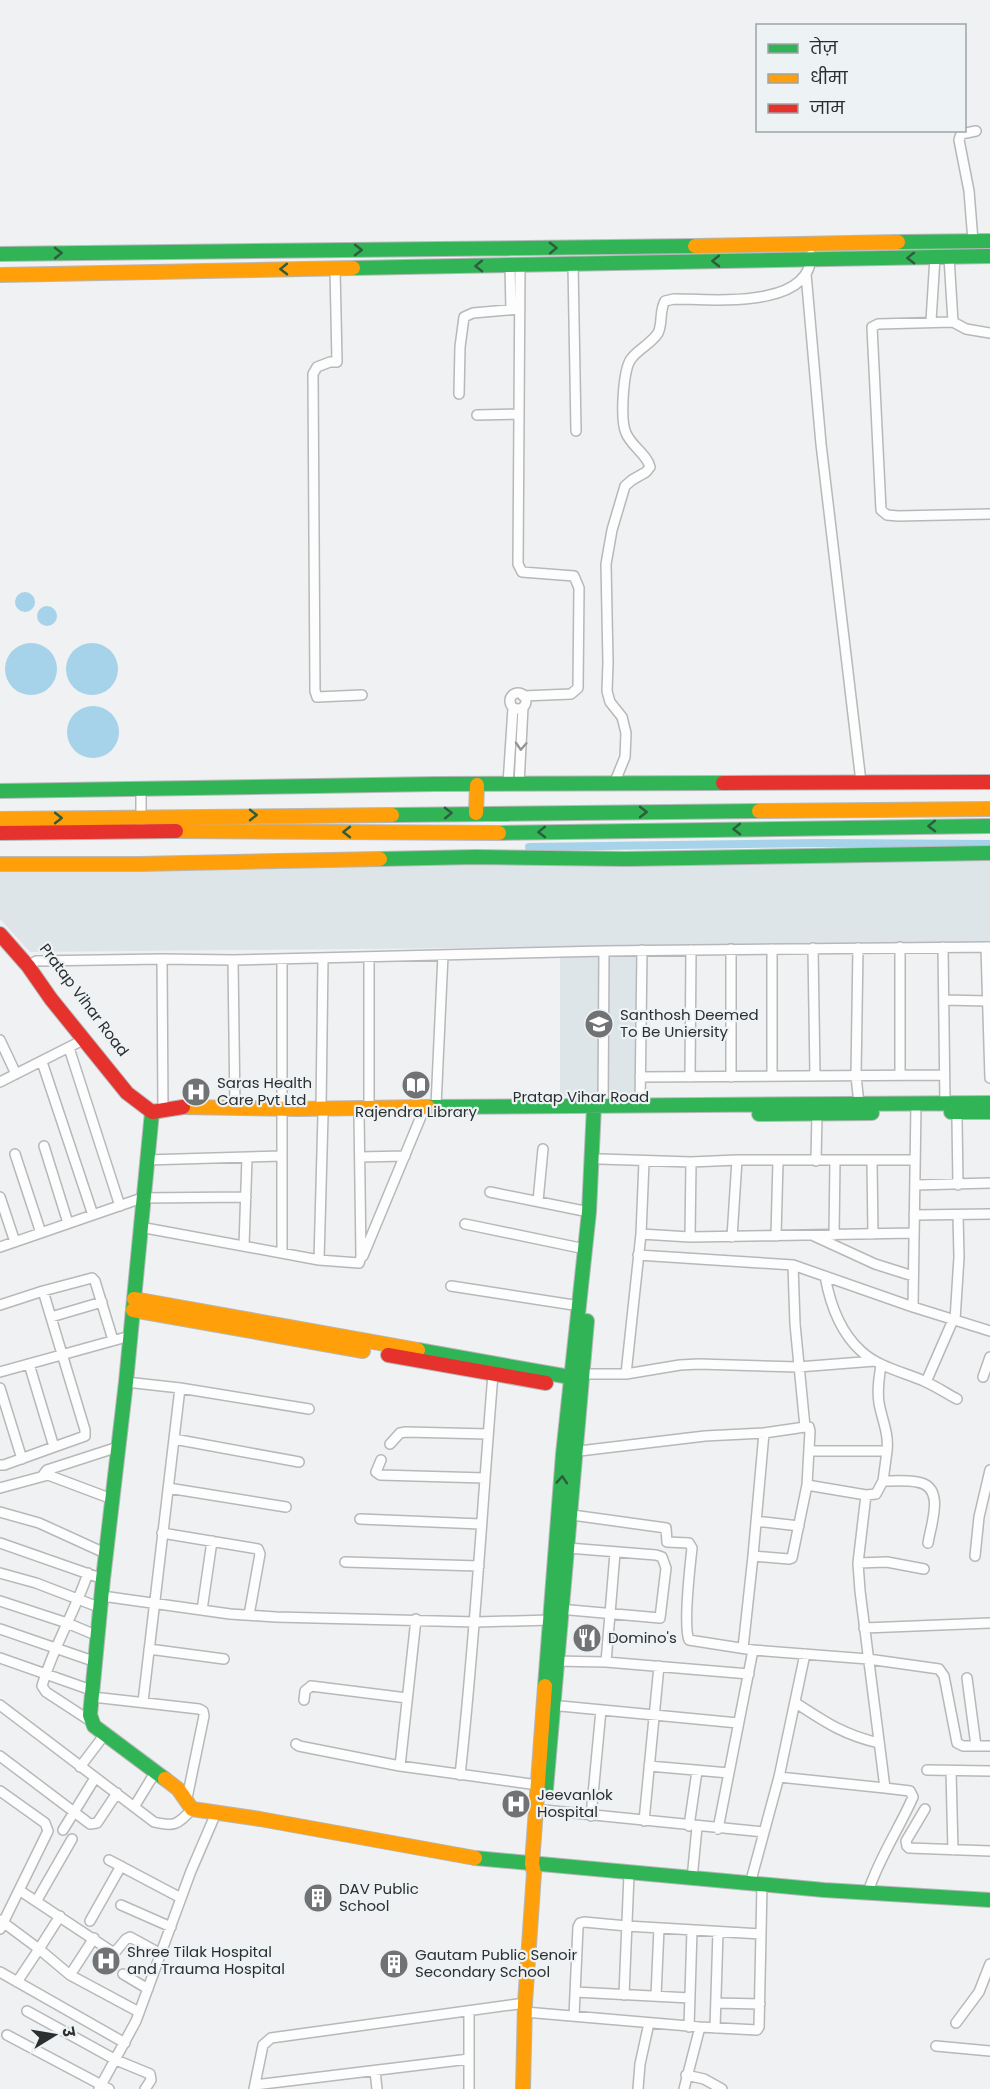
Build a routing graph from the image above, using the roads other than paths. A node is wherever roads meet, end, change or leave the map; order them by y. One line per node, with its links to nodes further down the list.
1 (976, 131): 2 (street)
2 (973, 241): 3 (street); 4 (street)
3 (990, 241)
4 (811, 244): 5 (street, one-way to 4); 8 (street)
5 (0, 254)
6 (990, 256): 7 (street)
7 (942, 257): 8 (street, one-way to 8); 15 (street); 16 (street)
8 (811, 260): 9 (street, one-way to 9); 13 (street)
9 (573, 264): 10 (street); 21 (street)
10 (515, 265): 11 (street, one-way to 11); 14 (street)
11 (335, 268): 12 (street, one-way to 12); 23 (street)
12 (0, 274)
13 (806, 274): 26 (street); 29 (street)
14 (515, 309): 18 (street); 19 (street)
15 (931, 321): 16 (street); 22 (street)
16 (953, 322): 17 (street)
17 (990, 333)
18 (459, 394)
19 (519, 414): 20 (street); 24 (street)
20 (477, 415)
21 (576, 431)
22 (990, 514)
23 (362, 694)
24 (523, 696): 25 (street); 25 (street)
25 (518, 708): 28 (street)
26 (861, 782): 27 (street); 29 (street)
27 (990, 782)
28 (513, 784): 29 (street); 30 (street)
29 (614, 784)
30 (477, 785): 31 (street); 34 (street)
31 (141, 789): 32 (street); 36 (street)
32 (0, 791)
33 (990, 809): 34 (street, one-way to 33)
34 (476, 813): 36 (street, one-way to 34)
35 (0, 819): 36 (street, one-way to 36)
36 (141, 824): 37 (street, one-way to 36); 38 (street)
37 (990, 826)
38 (0, 833)
39 (990, 853): 40 (street)
40 (0, 864)
41 (0, 921): 60 (street, Pratap Vihar Road)
42 (0, 934): 46 (street, Pratap Vihar Road)
43 (988, 946): 45 (street); 62 (street)
44 (900, 947): 45 (street); 48 (street); 72 (street)
45 (943, 947): 61 (street)
46 (5, 948): 60 (street, Pratap Vihar Road)
47 (813, 948): 48 (street); 50 (street); 70 (street)
48 (858, 948): 71 (street)
49 (731, 949): 50 (street); 52 (street); 75 (street)
50 (772, 949): 69 (street)
51 (642, 950): 52 (street); 53 (street); 73 (street)
52 (691, 950): 74 (street)
53 (604, 951): 54 (street); 87 (street)
54 (443, 955): 55 (street); 82 (street)
55 (369, 957): 56 (street); 89 (street)
56 (323, 958): 58 (street); 90 (street)
57 (162, 959): 59 (street); 60 (street); 88 (street)
58 (282, 959): 59 (street); 92 (street)
59 (233, 960): 85 (street)
60 (32, 963): 63 (street, Pratap Vihar Road); 78 (street, Pratap Vihar Road)
61 (944, 1000): 62 (street); 68 (street)
62 (988, 1000): 76 (street)
63 (85, 1039): 65 (street); 78 (street, Pratap Vihar Road)
64 (0, 1040): 67 (street)
65 (69, 1048): 66 (street); 121 (street)
66 (42, 1062): 67 (street); 124 (street)
67 (16, 1074): 77 (street)
68 (944, 1075): 72 (street); 80 (street)
69 (772, 1076): 70 (street); 75 (street)
70 (815, 1076): 71 (street)
71 (856, 1076): 72 (street); 81 (street)
72 (900, 1076)
73 (640, 1077): 74 (street); 83 (street)
74 (690, 1077): 75 (street)
75 (731, 1077)
76 (990, 1078)
77 (0, 1082)
78 (138, 1101): 88 (street, Pratap Vihar Road)
79 (990, 1102): 80 (street, Pratap Vihar Road)
80 (945, 1103): 84 (street, Pratap Vihar Road)
81 (859, 1104): 83 (street, Pratap Vihar Road); 84 (street, Pratap Vihar Road)
82 (436, 1106): 86 (street, Pratap Vihar Road); 89 (street, Pratap Vihar Road)
83 (640, 1107): 87 (street, Pratap Vihar Road)
84 (916, 1108): 91 (street, Pratap Vihar Road); 94 (street, Pratap Vihar Road); 106 (street)
85 (235, 1109): 88 (street, Pratap Vihar Road); 92 (street, Pratap Vihar Road)
86 (505, 1110): 87 (street, Pratap Vihar Road); 93 (street, Pratap Vihar Road)
87 (599, 1110): 94 (street, Pratap Vihar Road); 103 (street); 122 (street)
88 (163, 1111): 92 (street, Pratap Vihar Road); 104 (street)
89 (364, 1111): 90 (street, Pratap Vihar Road); 93 (street, Pratap Vihar Road); 101 (street)
90 (322, 1112): 92 (street, Pratap Vihar Road); 145 (street)
91 (990, 1112)
92 (282, 1113): 99 (street)
93 (422, 1114): 100 (street)
94 (817, 1114): 108 (street)
95 (957, 1120): 115 (street)
96 (44, 1146): 127 (street)
97 (543, 1149): 120 (street)
98 (15, 1154): 130 (street)
99 (282, 1156): 102 (street); 143 (street)
100 (405, 1156): 101 (street); 146 (street)
101 (360, 1157): 146 (street)
102 (247, 1158): 104 (street); 118 (street)
103 (600, 1159): 111 (street); 172 (street)
104 (146, 1160): 119 (street)
105 (737, 1160): 107 (street); 112 (street); 138 (street)
106 (914, 1160): 110 (street); 114 (street)
107 (778, 1161): 108 (street); 136 (street)
108 (816, 1161): 109 (street)
109 (835, 1161): 110 (street); 135 (street)
110 (872, 1161): 133 (street)
111 (644, 1162): 112 (street); 132 (street)
112 (692, 1162): 137 (street)
113 (990, 1184): 115 (street)
114 (915, 1185): 115 (street); 125 (street)
115 (958, 1185)
116 (490, 1192): 120 (street)
117 (0, 1197): 139 (street)
118 (246, 1197): 119 (street); 140 (street)
119 (142, 1198): 121 (street); 129 (street)
120 (538, 1202): 122 (street)
121 (120, 1206): 124 (street)
122 (590, 1212): 142 (street)
123 (990, 1214): 126 (street)
124 (93, 1215): 127 (street)
125 (914, 1215): 126 (street); 131 (street)
126 (958, 1215): 158 (street)
127 (68, 1223): 130 (street)
128 (465, 1224): 142 (street)
129 (140, 1227): 140 (street); 154 (street)
130 (41, 1233): 139 (street)
131 (913, 1233): 133 (street); 149 (street)
132 (641, 1234): 137 (street); 144 (street)
133 (873, 1234): 135 (street)
134 (812, 1235): 135 (street); 136 (street); 149 (street)
135 (834, 1235)
136 (776, 1236): 138 (street)
137 (690, 1237): 138 (street)
138 (732, 1237)
139 (15, 1242): 141 (street)
140 (244, 1246): 143 (street)
141 (0, 1247)
142 (585, 1249): 155 (street)
143 (282, 1253): 145 (street)
144 (638, 1255): 147 (street); 170 (street)
145 (319, 1260): 146 (street)
146 (361, 1260)
147 (793, 1265): 148 (street); 167 (street)
148 (825, 1276): 156 (street); 165 (street)
149 (913, 1276): 156 (street)
150 (451, 1286): 155 (street)
151 (43, 1291): 152 (street); 153 (street); 157 (street)
152 (102, 1302): 157 (street); 161 (street)
153 (0, 1305)
154 (133, 1305): 160 (street); 163 (street)
155 (580, 1306): 172 (street)
156 (913, 1307): 158 (street)
157 (51, 1317): 162 (street)
158 (954, 1320): 159 (street); 174 (street)
159 (990, 1331)
160 (130, 1336): 161 (street); 173 (street)
161 (113, 1340): 162 (street)
162 (62, 1354): 166 (street); 185 (street)
163 (408, 1354): 169 (street); 172 (street)
164 (990, 1357): 171 (street)
165 (878, 1363): 167 (street); 174 (street); 188 (street)
166 (29, 1364): 168 (street); 185 (street)
167 (798, 1367): 170 (street); 180 (street)
168 (0, 1372)
169 (493, 1374): 172 (street); 182 (street)
170 (626, 1374): 172 (street)
171 (983, 1377)
172 (577, 1381): 189 (street)
173 (126, 1382): 176 (street); 186 (street)
174 (926, 1382): 177 (street)
175 (0, 1388): 178 (street)
176 (180, 1388): 179 (street); 183 (street)
177 (957, 1399)
178 (3, 1407): 190 (street)
179 (309, 1409)
180 (805, 1427): 181 (street); 187 (street)
181 (764, 1433): 189 (street); 207 (street)
182 (488, 1434): 184 (street); 196 (street)
183 (174, 1439): 192 (street); 200 (street)
184 (390, 1444)
185 (54, 1447): 190 (street)
186 (118, 1447): 195 (street); 202 (street)
187 (811, 1451): 188 (street); 198 (street)
188 (887, 1451): 197 (street)
189 (569, 1452): 205 (street)
190 (22, 1459): 193 (street)
191 (381, 1460): 196 (street)
192 (299, 1462)
193 (0, 1465)
194 (990, 1470): 218 (street)
195 (43, 1475): 199 (street); 202 (street)
196 (485, 1478): 208 (street)
197 (884, 1481): 201 (street); 213 (street)
198 (807, 1485): 201 (street); 209 (street)
199 (0, 1488)
200 (168, 1488): 203 (street); 210 (street)
201 (866, 1495): 220 (street)
202 (112, 1499): 216 (street)
203 (286, 1507)
204 (0, 1512): 216 (street)
205 (565, 1514): 214 (street); 231 (street); 241 (street)
206 (360, 1519): 208 (street)
207 (756, 1521): 209 (street); 217 (street)
208 (481, 1524): 221 (street)
209 (799, 1526): 217 (street)
210 (162, 1533): 211 (street); 229 (street)
211 (212, 1541): 230 (street); 233 (street)
212 (0, 1543): 224 (street)
213 (928, 1543)
214 (568, 1548): 215 (street); 231 (street)
215 (615, 1553): 232 (street); 232 (street)
216 (107, 1554): 225 (street)
217 (753, 1556): 241 (street)
218 (975, 1556)
219 (345, 1562): 221 (street)
220 (858, 1563): 222 (street); 238 (street)
221 (479, 1566): 235 (street)
222 (924, 1569)
223 (0, 1572): 226 (street)
224 (88, 1573): 225 (street); 226 (street)
225 (103, 1579): 228 (street)
226 (79, 1600): 228 (street); 236 (street)
227 (0, 1601): 236 (street)
228 (101, 1602): 229 (street); 240 (street)
229 (154, 1603): 230 (street); 243 (street)
230 (202, 1610): 233 (street)
231 (555, 1613): 232 (street); 235 (street); 249 (street)
232 (610, 1614): 251 (street)
233 (249, 1615): 234 (street)
234 (416, 1619): 235 (street); 257 (street)
235 (476, 1622): 282 (street)
236 (67, 1623): 240 (street); 242 (street)
237 (990, 1623): 238 (street)
238 (864, 1628): 248 (street)
239 (0, 1629): 242 (street)
240 (98, 1636): 250 (street)
241 (743, 1648): 244 (street)
242 (56, 1649): 250 (street); 253 (street)
243 (149, 1649): 247 (street); 259 (street)
244 (753, 1650): 245 (street); 254 (street)
245 (806, 1654): 248 (street); 260 (street)
246 (0, 1658): 253 (street)
247 (224, 1659)
248 (868, 1659): 268 (street); 270 (street)
249 (553, 1661): 251 (street); 261 (street)
250 (96, 1662): 256 (street)
251 (606, 1662): 252 (street)
252 (659, 1666): 254 (street); 264 (street)
253 (46, 1674): 256 (street); 265 (street)
254 (749, 1674): 266 (street)
255 (967, 1677): 270 (street)
256 (94, 1694): 259 (street); 265 (street)
257 (407, 1698): 258 (street); 273 (street)
258 (304, 1700)
259 (143, 1702): 289 (street)
260 (796, 1703): 268 (street); 283 (street)
261 (549, 1704): 263 (street); 285 (street); 292 (street)
262 (0, 1705): 275 (street)
263 (601, 1710): 264 (street); 295 (street)
264 (654, 1715): 266 (street); 274 (street)
265 (92, 1722): 267 (street)
266 (738, 1723): 281 (street)
267 (105, 1734): 275 (street); 277 (street)
268 (879, 1743): 286 (street)
269 (296, 1744): 273 (street)
270 (976, 1746): 271 (street)
271 (990, 1746)
272 (0, 1756): 293 (street)
273 (400, 1766): 282 (street)
274 (649, 1766): 278 (street); 296 (street)
275 (80, 1767): 284 (street)
276 (927, 1770): 279 (street)
277 (156, 1771): 289 (street); 290 (street)
278 (697, 1771): 281 (street); 297 (street)
279 (951, 1771): 280 (street); 302 (street)
280 (990, 1772)
281 (729, 1773): 298 (street)
282 (460, 1775): 285 (street)
283 (778, 1777): 286 (street); 300 (street)
284 (95, 1778): 288 (street); 293 (street)
285 (538, 1785): 306 (street)
286 (885, 1788): 311 (street)
287 (0, 1791): 310 (street)
288 (117, 1794): 290 (street); 293 (street)
289 (189, 1806): 290 (street); 294 (street)
290 (134, 1807)
291 (925, 1809): 302 (street)
292 (544, 1810): 295 (street); 306 (street)
293 (73, 1811): 299 (street)
294 (216, 1813): 306 (street); 312 (street)
295 (591, 1816): 296 (street)
296 (644, 1821): 297 (street)
297 (693, 1826): 298 (street); 308 (street)
298 (718, 1829): 300 (street)
299 (63, 1830)
300 (764, 1832): 309 (street)
301 (72, 1839): 313 (street)
302 (953, 1850): 303 (street)
303 (990, 1851)
304 (109, 1860): 305 (street)
305 (121, 1866): 312 (street); 317 (street)
306 (535, 1867): 307 (street); 340 (street)
307 (629, 1874): 308 (street); 319 (street)
308 (692, 1879): 309 (street)
309 (756, 1884): 311 (street); 324 (street)
310 (19, 1890): 313 (street); 318 (street)
311 (868, 1892): 314 (street)
312 (181, 1898): 320 (street)
313 (37, 1900): 316 (street)
314 (990, 1900)
315 (121, 1905): 320 (street)
316 (60, 1916): 325 (street); 326 (street)
317 (90, 1921)
318 (1, 1923): 326 (street)
319 (627, 1926): 321 (street); 334 (street); 335 (street)
320 (171, 1927): 327 (street)
321 (659, 1928): 322 (street); 336 (street)
322 (692, 1930): 323 (street); 337 (street)
323 (718, 1932): 324 (street); 338 (street)
324 (761, 1934): 339 (street)
325 (93, 1938): 327 (street); 331 (street)
326 (39, 1949): 331 (street); 332 (street)
327 (161, 1954): 333 (street)
328 (990, 1964): 346 (street)
329 (0, 1972): 332 (street)
330 (123, 1974): 333 (street)
331 (70, 1975): 343 (street)
332 (17, 1982): 351 (street)
333 (148, 1989): 343 (street)
334 (575, 1992): 335 (street); 344 (street)
335 (624, 1995): 336 (street)
336 (656, 1996): 337 (street)
337 (690, 1998): 347 (street)
338 (716, 2003): 339 (street); 349 (street)
339 (760, 2004): 349 (street)
340 (525, 2008): 342 (street); 344 (street); 363 (street)
341 (27, 2011): 354 (street)
342 (469, 2011): 355 (street); 358 (street)
343 (139, 2012): 351 (street)
344 (574, 2016): 345 (street)
345 (649, 2023): 347 (street); 364 (street)
346 (956, 2023)
347 (689, 2027): 348 (street)
348 (700, 2028): 349 (street); 357 (street)
349 (715, 2028)
350 (7, 2035): 359 (street)
351 (125, 2043): 354 (street)
352 (936, 2046): 353 (street)
353 (990, 2051)
354 (116, 2060): 359 (street); 360 (street)
355 (469, 2060): 356 (street); 362 (street)
356 (375, 2071): 358 (street); 361 (street)
357 (686, 2075): 365 (street); 366 (street)
358 (255, 2087)
359 (103, 2088)
360 (145, 2089)
361 (377, 2089)
362 (469, 2089)
363 (523, 2089)
364 (638, 2089)
365 (684, 2089)
366 (722, 2089)

